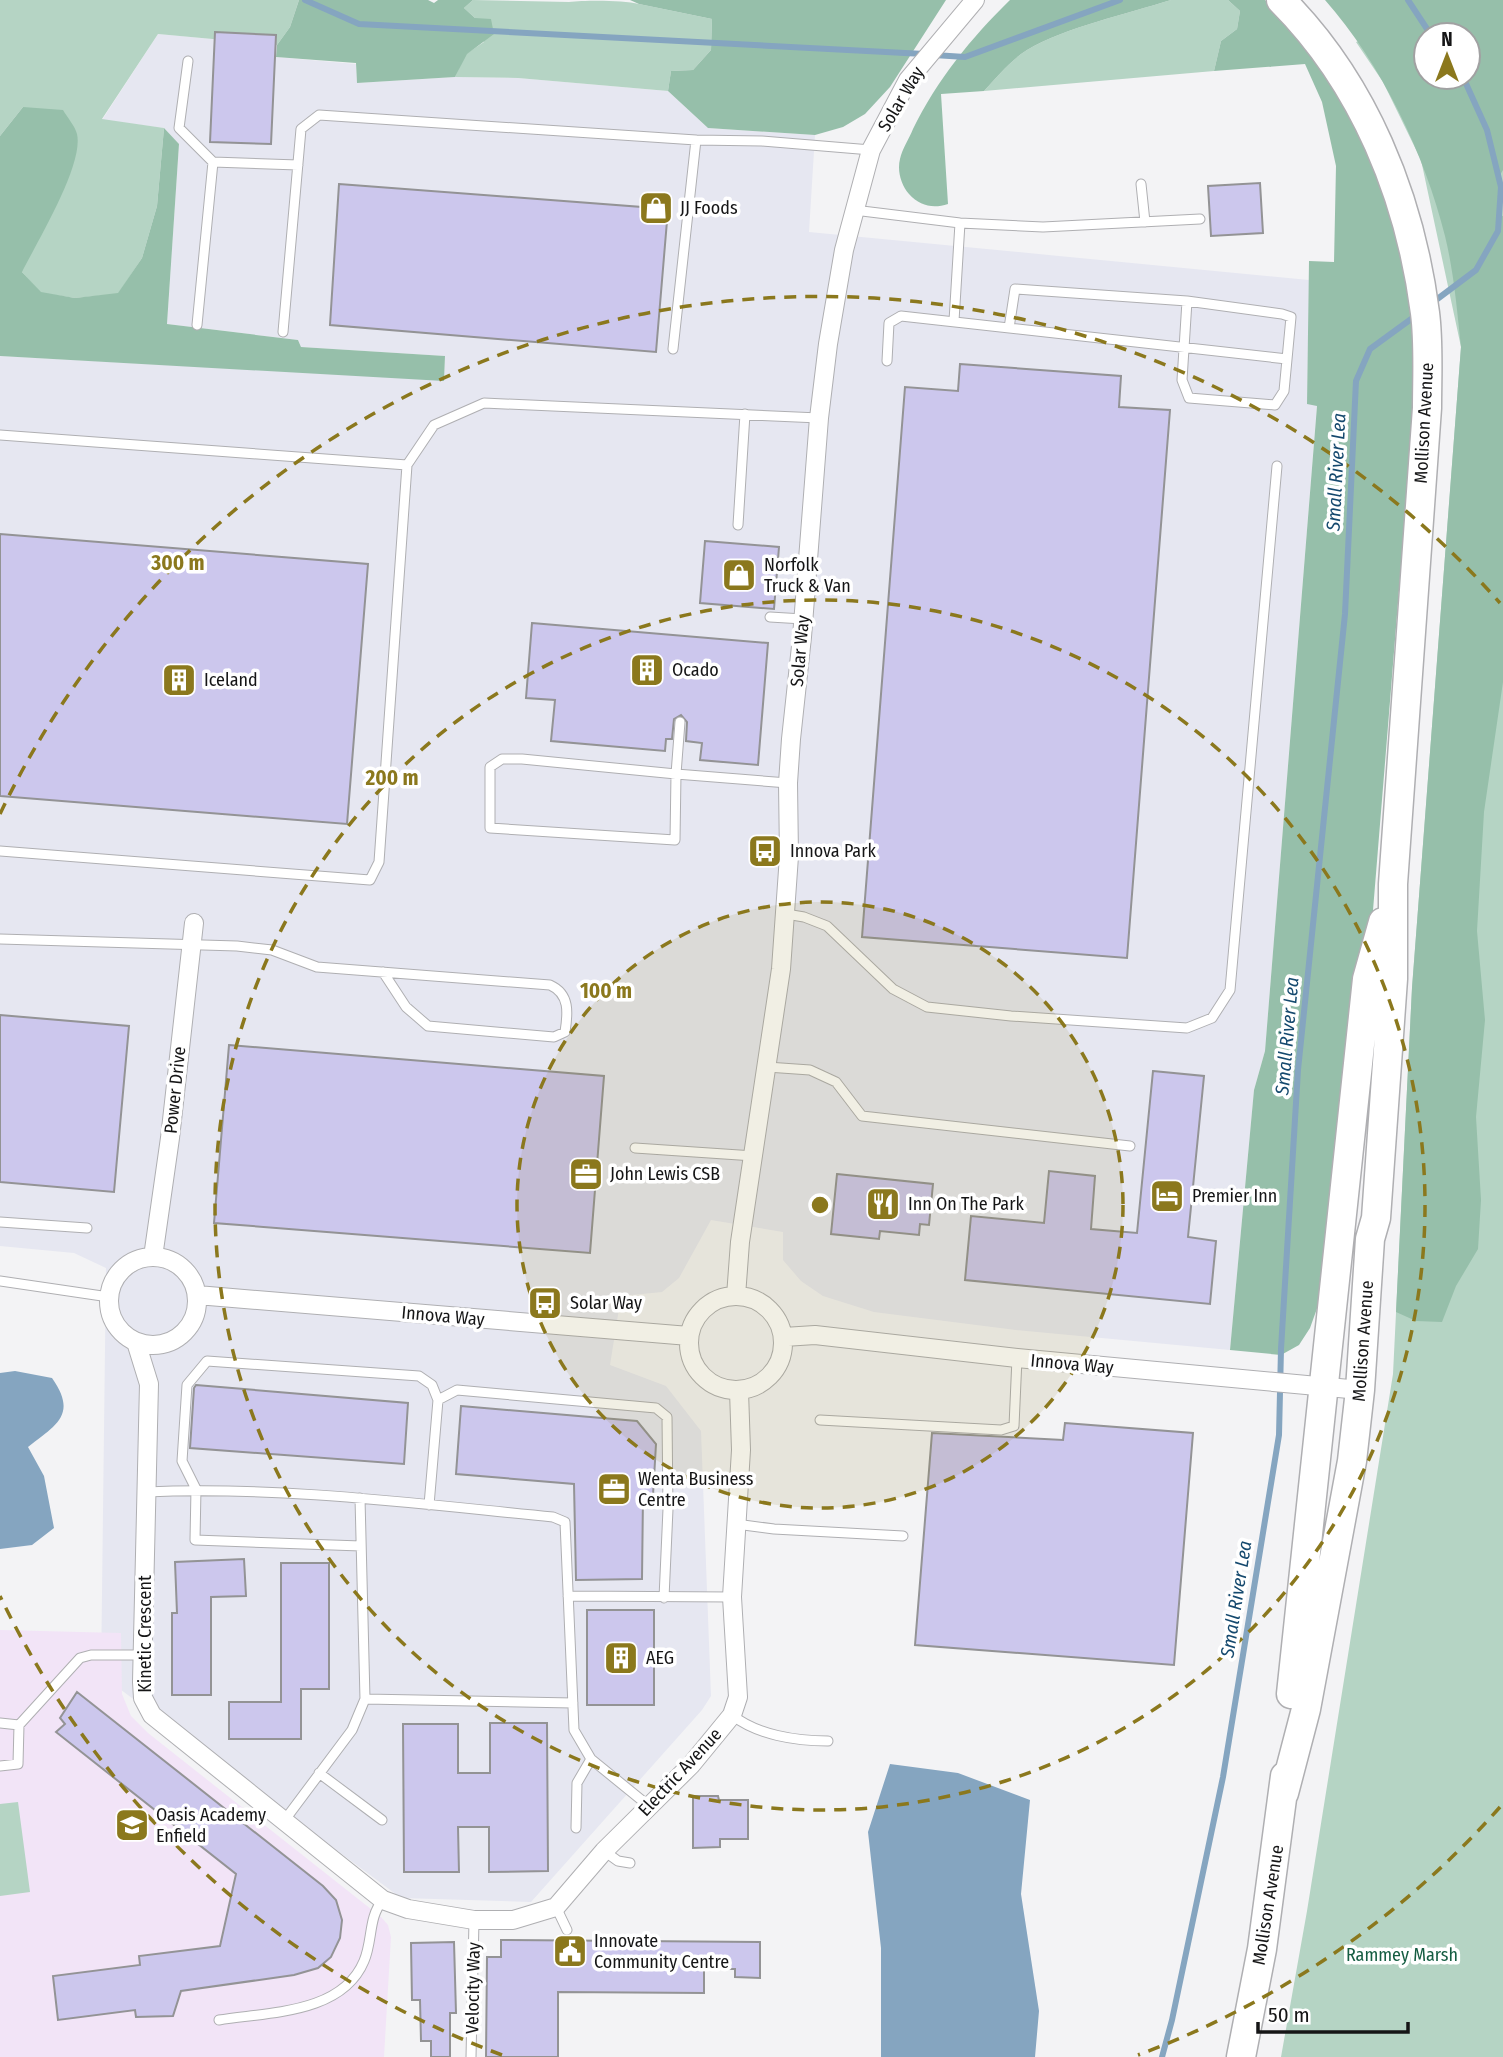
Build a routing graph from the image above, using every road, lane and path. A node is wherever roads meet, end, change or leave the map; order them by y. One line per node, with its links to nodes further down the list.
1 (975, 0): 5 (street, Solar Way)
2 (1281, 0): 34 (main road, Mollison Avenue)
3 (188, 61): 6 (lane)
4 (696, 140): 5 (lane); 7 (lane); 19 (lane)
5 (871, 150): 9 (street, Solar Way)
6 (213, 162): 7 (lane); 15 (lane)
7 (298, 165): 17 (lane)
8 (1141, 184): 11 (lane)
9 (854, 210): 12 (lane); 23 (street, Solar Way)
10 (1200, 219): 11 (lane)
11 (1145, 222): 12 (lane)
12 (960, 223): 14 (lane)
13 (1187, 301): 16 (lane); 18 (lane); 20 (lane)
14 (954, 321): 16 (lane); 21 (lane)
15 (197, 324)
16 (1009, 328): 18 (lane)
17 (283, 332)
18 (1184, 348): 20 (lane); 20 (lane)
19 (673, 349)
20 (1287, 359)
21 (887, 360)
22 (745, 414): 23 (lane); 25 (lane); 27 (lane)
23 (819, 418): 29 (street, Solar Way)
24 (0, 435): 25 (lane)
25 (407, 465): 33 (lane)
26 (1277, 466): 35 (lane)
27 (738, 525)
28 (770, 617): 29 (lane)
29 (803, 619): 32 (street, Solar Way)
30 (680, 722): 31 (lane)
31 (676, 774): 31 (lane); 32 (lane)
32 (788, 783): 35 (street, Solar Way)
33 (0, 851)
34 (1393, 884): 56 (main road, Mollison Avenue); 57 (main road, Mollison Avenue)
35 (786, 914): 40 (street, Solar Way)
36 (194, 923): 38 (street, Power Drive)
37 (0, 939): 38 (lane)
38 (192, 944): 39 (lane); 47 (street, Power Drive)
39 (383, 972): 39 (lane)
40 (767, 1068): 41 (lane); 43 (street, Solar Way)
41 (1130, 1146)
42 (635, 1148): 43 (lane)
43 (754, 1156): 50 (street, Solar Way)
44 (1, 1222): 45 (lane); 46 (lane)
45 (88, 1228)
46 (0, 1235)
47 (153, 1257): 49 (street); 51 (street)
48 (0, 1280): 51 (lane)
49 (197, 1295): 52 (street, Innova Way); 54 (street)
50 (736, 1296): 52 (street); 53 (street)
51 (109, 1297): 54 (street)
52 (689, 1336): 58 (street)
53 (784, 1337): 55 (street, Innova Way); 58 (street)
54 (136, 1342): 62 (street, Kinetic Crescent)
55 (1017, 1359): 56 (street, Innova Way); 60 (lane)
56 (1323, 1387): 57 (street, Innova Way); 81 (main road, Mollison Avenue)
57 (1360, 1390): 81 (main road, Mollison Avenue)
58 (739, 1391): 65 (street, Electric Avenue)
59 (438, 1400): 61 (lane); 64 (lane); 70 (lane)
60 (820, 1420)
61 (196, 1489): 62 (lane); 63 (lane); 67 (lane)
62 (146, 1492): 71 (street, Kinetic Crescent)
63 (360, 1498): 64 (lane); 67 (lane)
64 (429, 1505): 68 (lane)
65 (734, 1524): 66 (lane); 69 (street, Electric Avenue)
66 (903, 1536)
67 (361, 1546): 72 (lane)
68 (568, 1596): 70 (lane); 73 (lane)
69 (732, 1597): 70 (lane); 74 (street, Electric Avenue)
70 (664, 1598)
71 (143, 1655): 76 (lane); 84 (street, Kinetic Crescent)
72 (365, 1699): 73 (lane); 80 (lane)
73 (573, 1703): 78 (lane)
74 (732, 1715): 77 (lane); 82 (street, Electric Avenue)
75 (0, 1723): 76 (lane)
76 (19, 1725): 79 (lane)
77 (828, 1741)
78 (591, 1759): 82 (lane); 85 (lane)
79 (0, 1766)
80 (319, 1773): 83 (lane); 84 (lane)
81 (1284, 1793): 94 (main road, Mollison Avenue)
82 (650, 1807): 86 (street, Electric Avenue)
83 (382, 1820)
84 (284, 1821): 88 (street, Kinetic Crescent)
85 (576, 1828)
86 (604, 1851): 87 (lane); 89 (street, Electric Avenue)
87 (630, 1863)
88 (383, 1900): 90 (street); 92 (lane)
89 (556, 1907): 90 (street); 91 (lane)
90 (474, 1920): 93 (lane, Velocity Way)
91 (567, 1930)
92 (219, 2020)
93 (471, 2057)
94 (1241, 2057)

